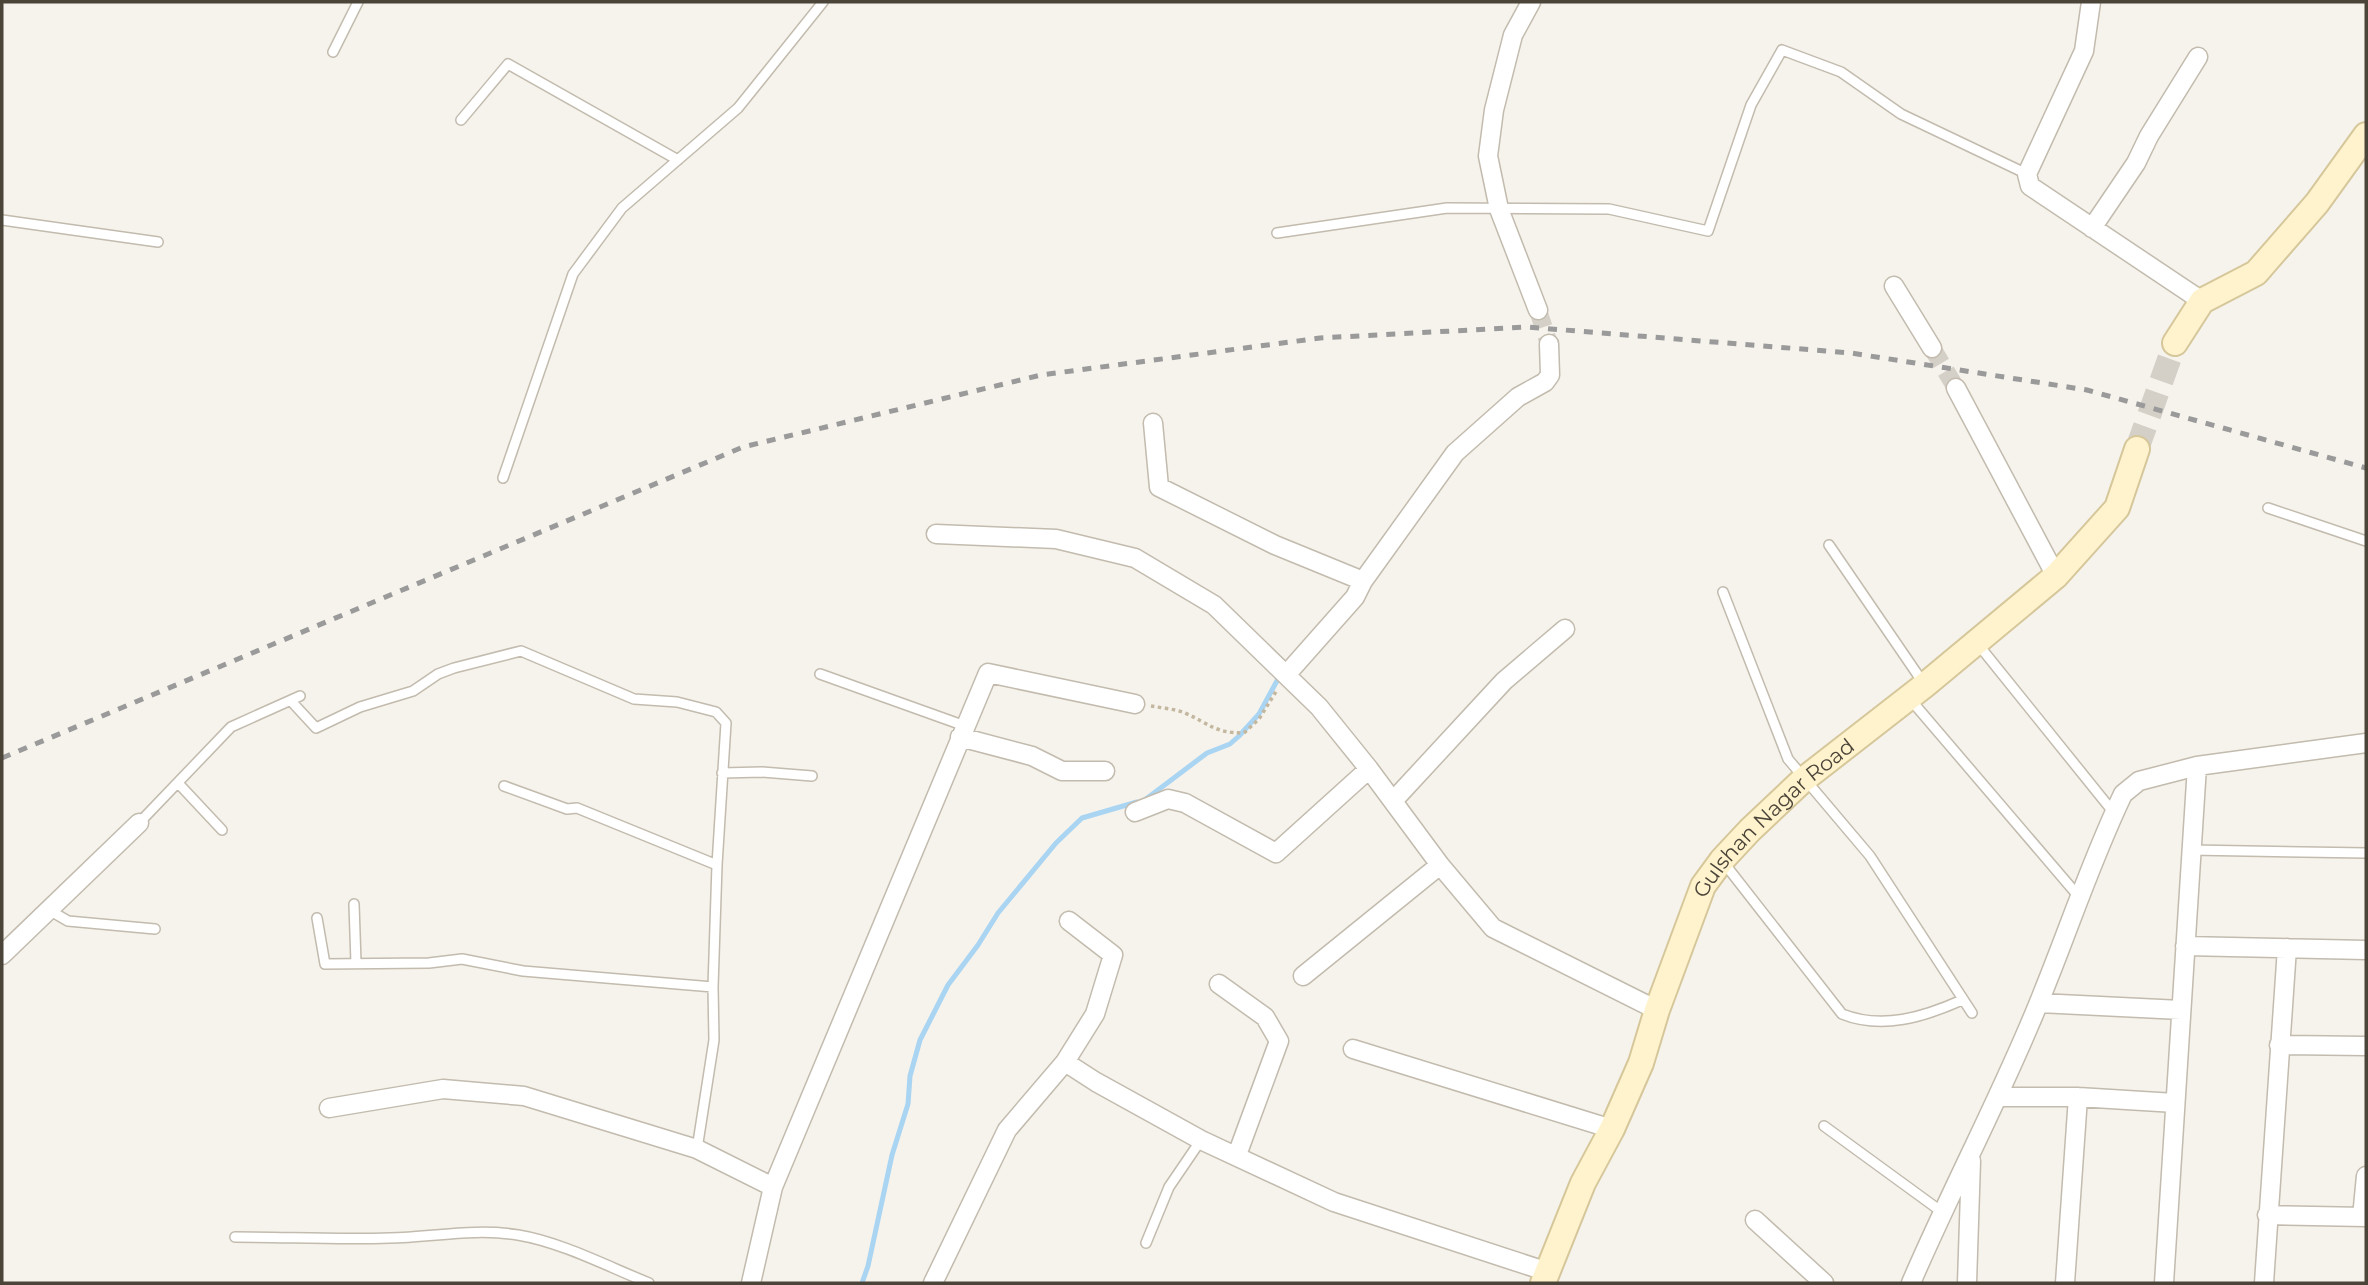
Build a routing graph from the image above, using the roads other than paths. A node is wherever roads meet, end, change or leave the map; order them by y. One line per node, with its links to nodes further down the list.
1 (358, 2): 5 (lane)
2 (822, 2): 9 (lane)
3 (1531, 2): 11 (street)
4 (2091, 2): 10 (street)
5 (333, 52)
6 (2198, 57): 13 (street)
7 (461, 120): 9 (lane)
8 (2366, 135): 17 (street)
9 (678, 160): 25 (lane)
10 (2027, 174): 11 (lane); 13 (street)
11 (1499, 208): 14 (lane); 18 (street)
12 (2, 219): 15 (lane)
13 (2092, 228): 17 (street)
14 (1277, 233)
15 (158, 242)
16 (1894, 286): 21 (street)
17 (2202, 301): 19 (street)
18 (1538, 310)
19 (2175, 343)
20 (1549, 344): 31 (street)
21 (1932, 348)
22 (1956, 388): 30 (street)
23 (1153, 424): 31 (street)
24 (2137, 449): 30 (street, Gulshan Nagar Road)
25 (503, 478)
26 (2268, 508): 28 (lane)
27 (936, 534): 36 (street)
28 (2366, 541)
29 (1829, 545): 37 (lane)
30 (2056, 576): 34 (street, Gulshan Nagar Road)
31 (1363, 581): 36 (street)
32 (1723, 592): 46 (lane)
33 (1565, 629): 49 (street)
34 (1976, 642): 37 (street, Gulshan Nagar Road); 51 (lane)
35 (821, 674): 39 (lane)
36 (1286, 676): 42 (street)
37 (1917, 691): 46 (street, Gulshan Nagar Road); 59 (lane)
38 (1135, 704): 39 (street)
39 (962, 732): 43 (street); 93 (street)
40 (2363, 745): 41 (street)
41 (2197, 766): 51 (street); 54 (street)
42 (1369, 769): 49 (street); 50 (street)
43 (1105, 771)
44 (722, 773): 45 (lane); 47 (lane); 57 (lane)
45 (811, 776)
46 (1803, 780): 56 (street, Gulshan Nagar Road); 73 (lane)
47 (178, 783): 52 (lane); 53 (lane)
48 (504, 786): 57 (lane)
49 (1393, 801): 58 (street)
50 (1135, 812)
51 (2114, 813): 59 (street)
52 (139, 823): 61 (street)
53 (222, 830)
54 (2192, 850): 55 (lane); 65 (street)
55 (2366, 853)
56 (1722, 860): 73 (lane); 75 (street, Gulshan Nagar Road)
57 (717, 865): 72 (lane)
58 (1440, 865): 70 (street); 75 (street)
59 (2080, 898): 74 (street)
60 (354, 904): 69 (lane)
61 (49, 910): 64 (lane); 68 (street)
62 (317, 918): 69 (lane)
63 (1069, 921): 81 (street)
64 (155, 929)
65 (2185, 946): 66 (street); 76 (street)
66 (2287, 948): 67 (street); 78 (street)
67 (2366, 950)
68 (2, 955)
69 (356, 963): 72 (lane)
70 (1303, 976)
71 (1219, 984): 90 (street)
72 (713, 987): 89 (lane)
73 (1962, 1000): 77 (lane)
74 (2039, 1003): 76 (street); 82 (street)
75 (1657, 1010): 87 (street, Gulshan Nagar Road)
76 (2181, 1010): 84 (street)
77 (1972, 1013)
78 (2279, 1045): 79 (street); 95 (street)
79 (2366, 1046)
80 (1353, 1049): 87 (street)
81 (1065, 1062): 88 (street); 103 (street)
82 (1998, 1097): 83 (street); 91 (street)
83 (2078, 1097): 84 (street); 107 (street)
84 (2175, 1103): 108 (street)
85 (329, 1108): 89 (street)
86 (1824, 1126): 94 (lane)
87 (1612, 1129): 100 (street, Gulshan Nagar Road)
88 (1201, 1140): 90 (street); 99 (lane)
89 (697, 1149): 93 (street)
90 (1237, 1155): 100 (street)
91 (1972, 1155): 94 (street); 106 (street)
92 (2366, 1176): 96 (street)
93 (773, 1186): 102 (street)
94 (1942, 1212): 105 (street)
95 (2267, 1215): 96 (street); 109 (street)
96 (2364, 1217)
97 (1755, 1220): 104 (street)
98 (235, 1237): 101 (lane)
99 (1146, 1243)
100 (1546, 1278)
101 (649, 1283)
102 (751, 1283)
103 (933, 1283)
104 (1824, 1283)
105 (1910, 1283)
106 (1967, 1283)
107 (2064, 1283)
108 (2164, 1283)
109 (2264, 1283)

